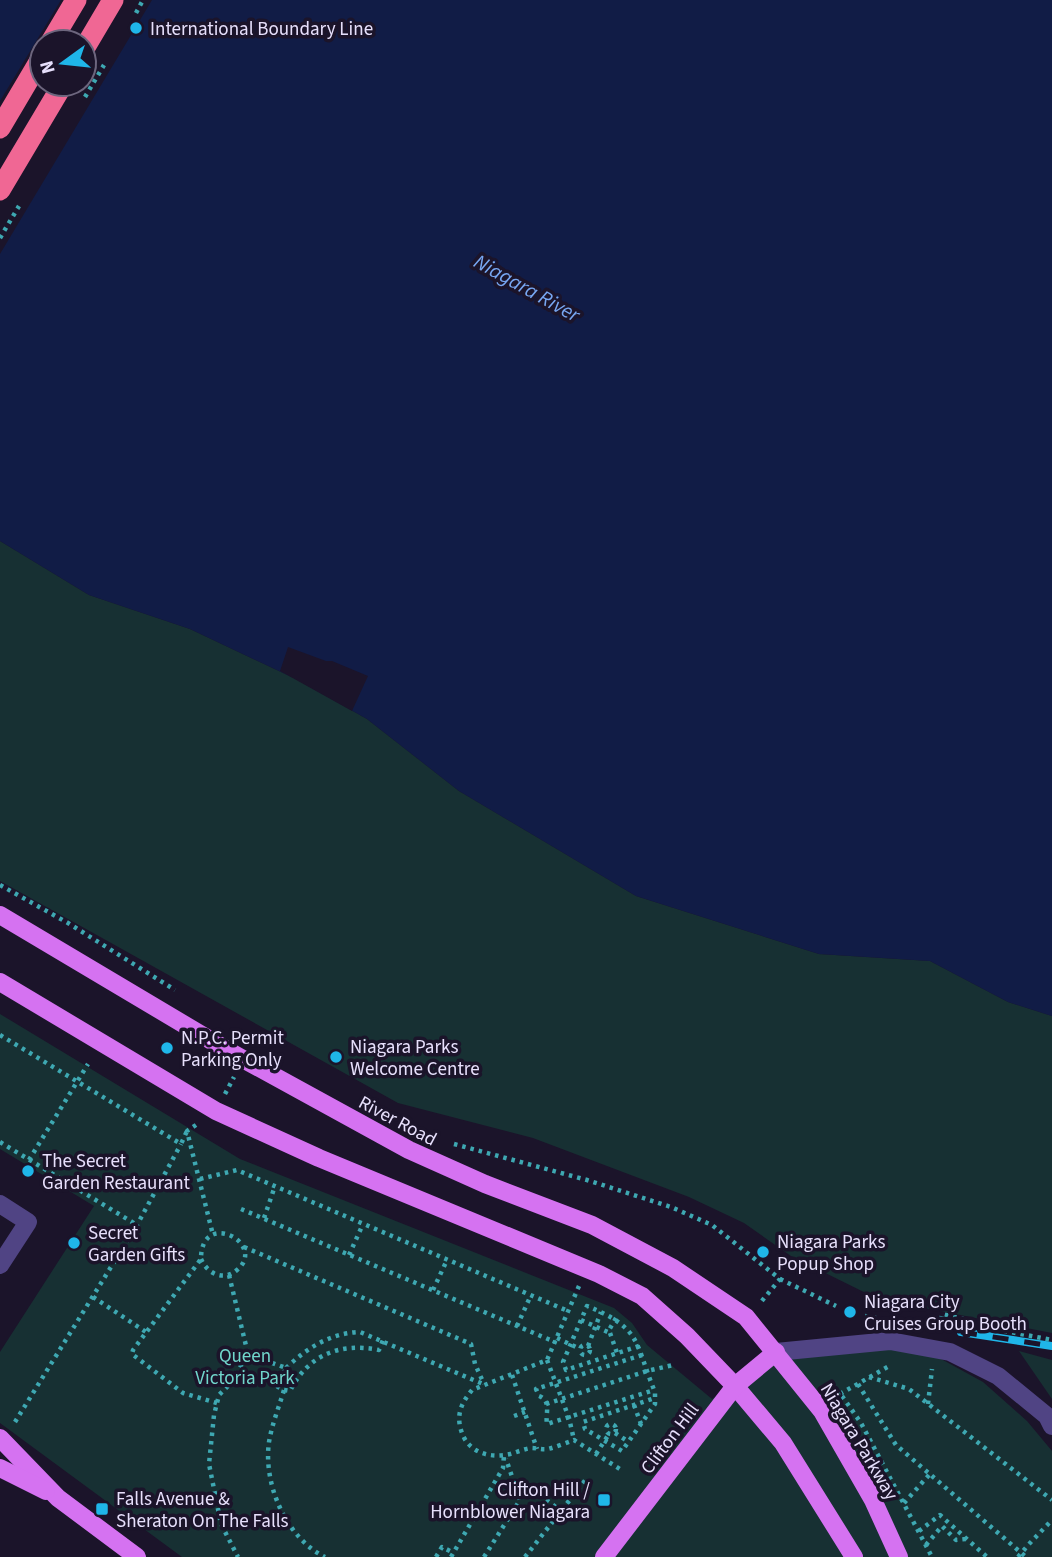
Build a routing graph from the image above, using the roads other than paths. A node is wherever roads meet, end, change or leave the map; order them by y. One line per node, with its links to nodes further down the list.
1 (76, 0): 3 (highway)
2 (113, 0): 4 (highway)
3 (59, 28)
4 (96, 28)
5 (28, 81): 7 (highway)
6 (55, 98): 8 (highway)
7 (0, 128)
8 (0, 190)
9 (0, 915): 13 (main road, River Road)
10 (0, 982): 14 (main road)
11 (0, 1204): 12 (lane)
12 (0, 1265)
13 (776, 1352): 14 (main road, Clifton Hill); 15 (lane); 22 (main road, Niagara Parkway)
14 (735, 1386): 20 (main road, Clifton Hill); 21 (main road)
15 (1052, 1426)
16 (5, 1433): 18 (main road)
17 (0, 1468): 18 (main road)
18 (58, 1498): 19 (main road)
19 (128, 1555)
20 (604, 1557)
21 (854, 1557)
22 (900, 1557)

